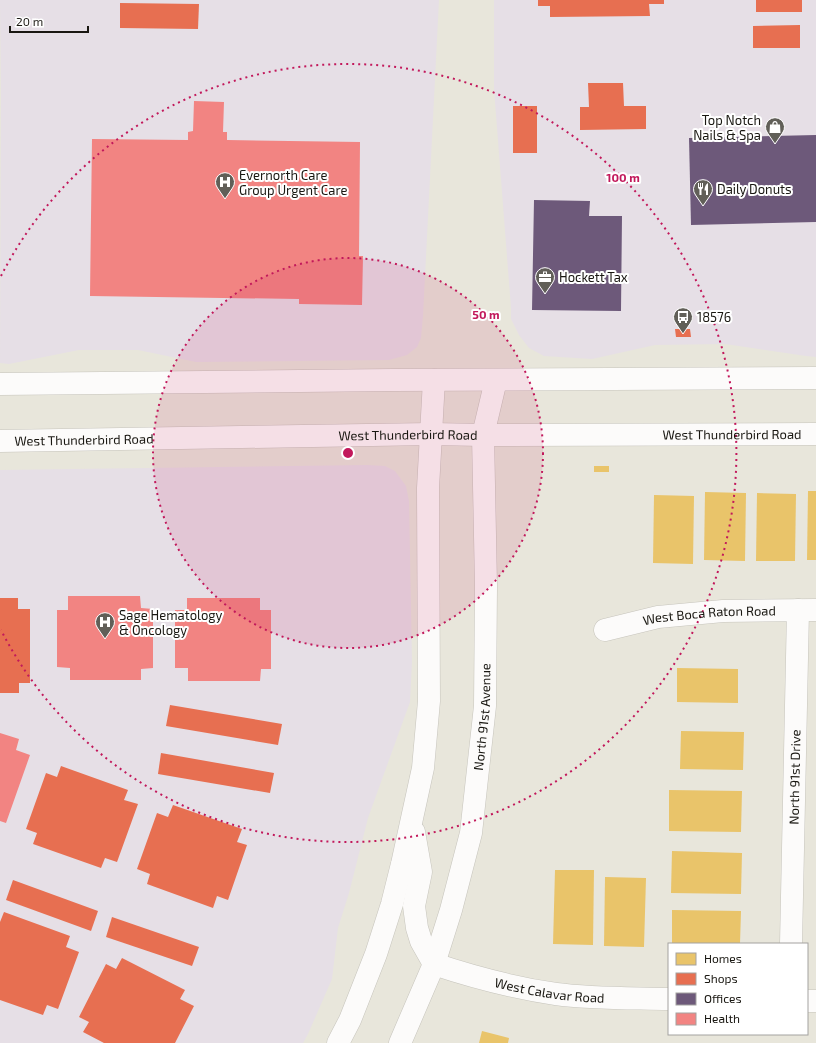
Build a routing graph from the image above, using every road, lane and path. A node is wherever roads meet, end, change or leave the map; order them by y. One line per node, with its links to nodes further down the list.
1 (816, 378): 3 (main road)
2 (434, 380): 3 (main road); 4 (main road); 5 (main road)
3 (496, 380): 7 (main road, North 91st Avenue)
4 (0, 384)
5 (431, 434): 7 (main road, West Thunderbird Road); 8 (main road, West Thunderbird Road); 11 (main road)
6 (816, 434): 7 (main road, West Thunderbird Road)
7 (482, 435): 13 (main road, North 91st Avenue)
8 (0, 441)
9 (807, 610): 10 (main road, West Boca Raton Road); 12 (main road, North 91st Drive)
10 (605, 630)
11 (412, 820): 13 (main road); 15 (main road)
12 (791, 943)
13 (434, 964): 14 (main road, West Calavar Road); 16 (main road, North 91st Avenue)
14 (668, 999)
15 (338, 1043)
16 (400, 1043)

